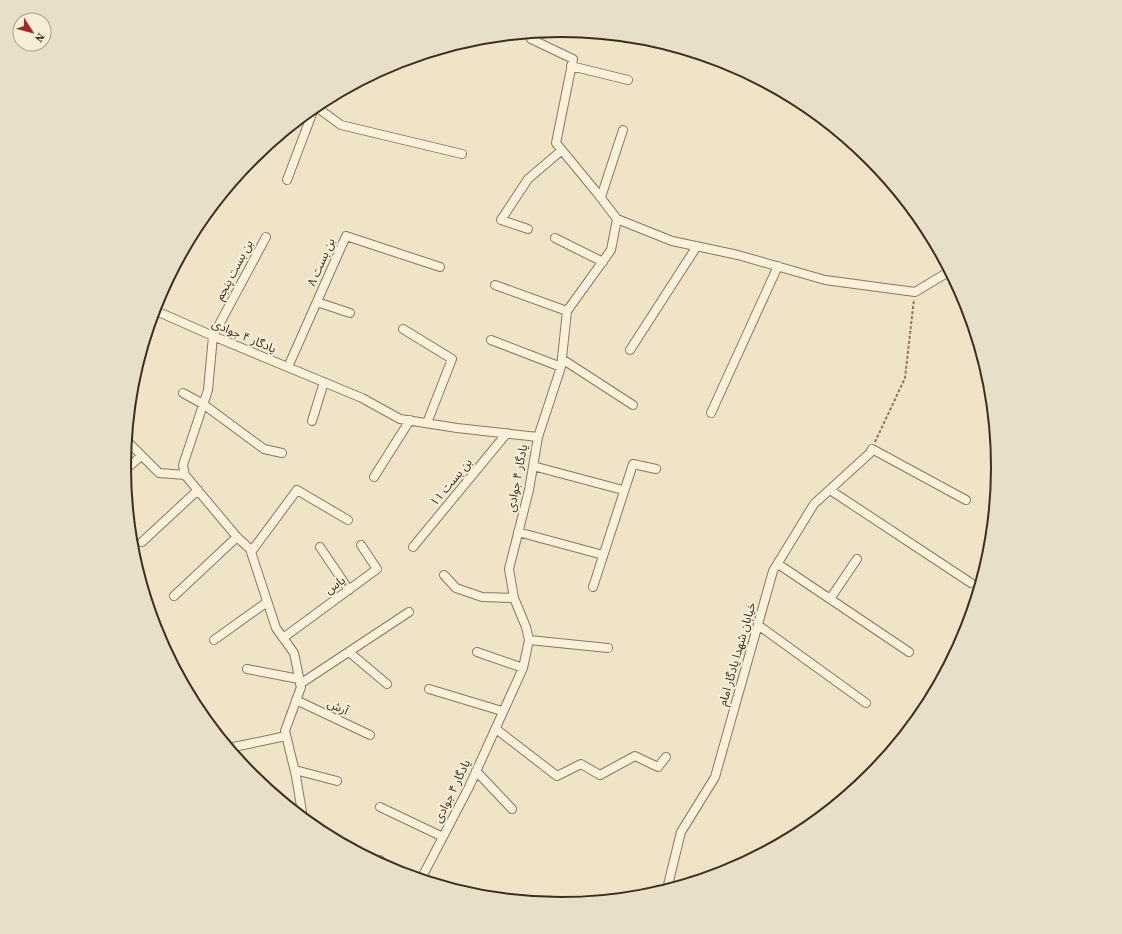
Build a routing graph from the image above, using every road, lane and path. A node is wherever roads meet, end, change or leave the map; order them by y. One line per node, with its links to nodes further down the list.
1 (531, 38): 2 (street)
2 (571, 66): 3 (street); 7 (street)
3 (628, 80)
4 (321, 110): 8 (street)
5 (311, 117): 9 (street)
6 (623, 130): 10 (street)
7 (562, 150): 10 (street); 12 (street)
8 (462, 154)
9 (287, 180)
10 (601, 197): 11 (street)
11 (617, 218): 15 (street); 16 (street)
12 (528, 229)
13 (266, 237): 27 (street, بن بست پنجم)
14 (556, 238): 16 (street)
15 (697, 246): 17 (street); 29 (street)
16 (602, 262): 23 (street)
17 (778, 266): 21 (street); 36 (street)
18 (440, 267): 22 (street, بن بست ۸)
19 (945, 274): 21 (street)
20 (495, 284): 23 (street)
21 (915, 292): 43 (path)
22 (317, 302): 25 (street); 31 (street, بن بست ۸)
23 (566, 311): 30 (street)
24 (160, 313): 27 (street, یادگار ۴ جوادی)
25 (350, 313)
26 (403, 329): 39 (street)
27 (213, 336): 31 (street, یادگار ۴ جوادی); 34 (street)
28 (491, 340): 30 (street)
29 (630, 350)
30 (561, 363): 35 (street); 41 (street)
31 (288, 367): 32 (street, یادگار ۴ جوادی)
32 (324, 382): 37 (street, یادگار ۴ جوادی); 38 (street)
33 (183, 393): 34 (street)
34 (203, 404): 44 (street); 49 (street)
35 (633, 405)
36 (711, 413)
37 (410, 420): 39 (street, یادگار ۴ جوادی); 50 (street)
38 (312, 421)
39 (427, 423): 40 (street, یادگار ۴ جوادی)
40 (507, 433): 41 (street, یادگار ۴ جوادی); 61 (street, بن بست ۱۱)
41 (538, 437): 47 (street, یادگار ۴ جوادی)
42 (132, 447): 45 (street)
43 (872, 449): 53 (street, خیابان شهدا یادگار امام); 54 (street)
44 (282, 453)
45 (141, 456): 46 (street); 49 (street)
46 (131, 465)
47 (533, 466): 52 (street); 56 (street, یادگار ۴ جوادی)
48 (656, 469): 52 (street)
49 (185, 475): 51 (street)
50 (374, 477)
51 (198, 490): 57 (street); 58 (street)
52 (624, 490): 63 (street)
53 (830, 490): 65 (street, خیابان شهدا یادگار امام); 67 (street)
54 (964, 498)
55 (348, 520): 62 (street)
56 (518, 532): 63 (street); 71 (street, یادگار ۴ جوادی)
57 (237, 537): 62 (street); 70 (street)
58 (142, 542)
59 (361, 545): 69 (street, یاس)
60 (320, 547): 69 (street)
61 (413, 547)
62 (251, 552): 73 (street)
63 (603, 555): 68 (street)
64 (857, 559): 72 (street)
65 (778, 564): 72 (street); 75 (street, خیابان شهدا یادگار امام)
66 (444, 575): 71 (street)
67 (971, 583)
68 (592, 587)
69 (348, 590): 76 (street, یاس)
70 (174, 596)
71 (514, 598): 78 (street, یادگار ۴ جوادی)
72 (830, 599): 82 (street)
73 (267, 602): 76 (street); 77 (street)
74 (409, 612): 80 (street)
75 (758, 625): 89 (street); 104 (street, خیابان شهدا یادگار امام)
76 (283, 638): 85 (street)
77 (214, 640)
78 (528, 640): 79 (street); 83 (street, یادگار ۴ جوادی)
79 (608, 648)
80 (349, 652): 85 (street); 86 (street)
81 (477, 652): 83 (street)
82 (909, 652)
83 (523, 668): 90 (street, یادگار ۴ جوادی)
84 (247, 669): 85 (street)
85 (300, 682): 88 (street)
86 (387, 684)
87 (429, 689): 90 (street)
88 (296, 700): 92 (street, آرش); 93 (street)
89 (866, 703)
90 (502, 711): 91 (street, یادگار ۴ جوادی)
91 (496, 729): 95 (street); 97 (street, یادگار ۴ جوادی)
92 (370, 735)
93 (286, 736): 94 (street); 96 (street)
94 (235, 747)
95 (666, 757)
96 (295, 770): 98 (street); 101 (street)
97 (476, 771): 100 (street); 102 (street, یادگار ۴ جوادی)
98 (337, 781)
99 (380, 807): 102 (street)
100 (512, 809)
101 (302, 810)
102 (443, 836): 103 (street, یادگار ۴ جوادی)
103 (423, 874)
104 (668, 883)

